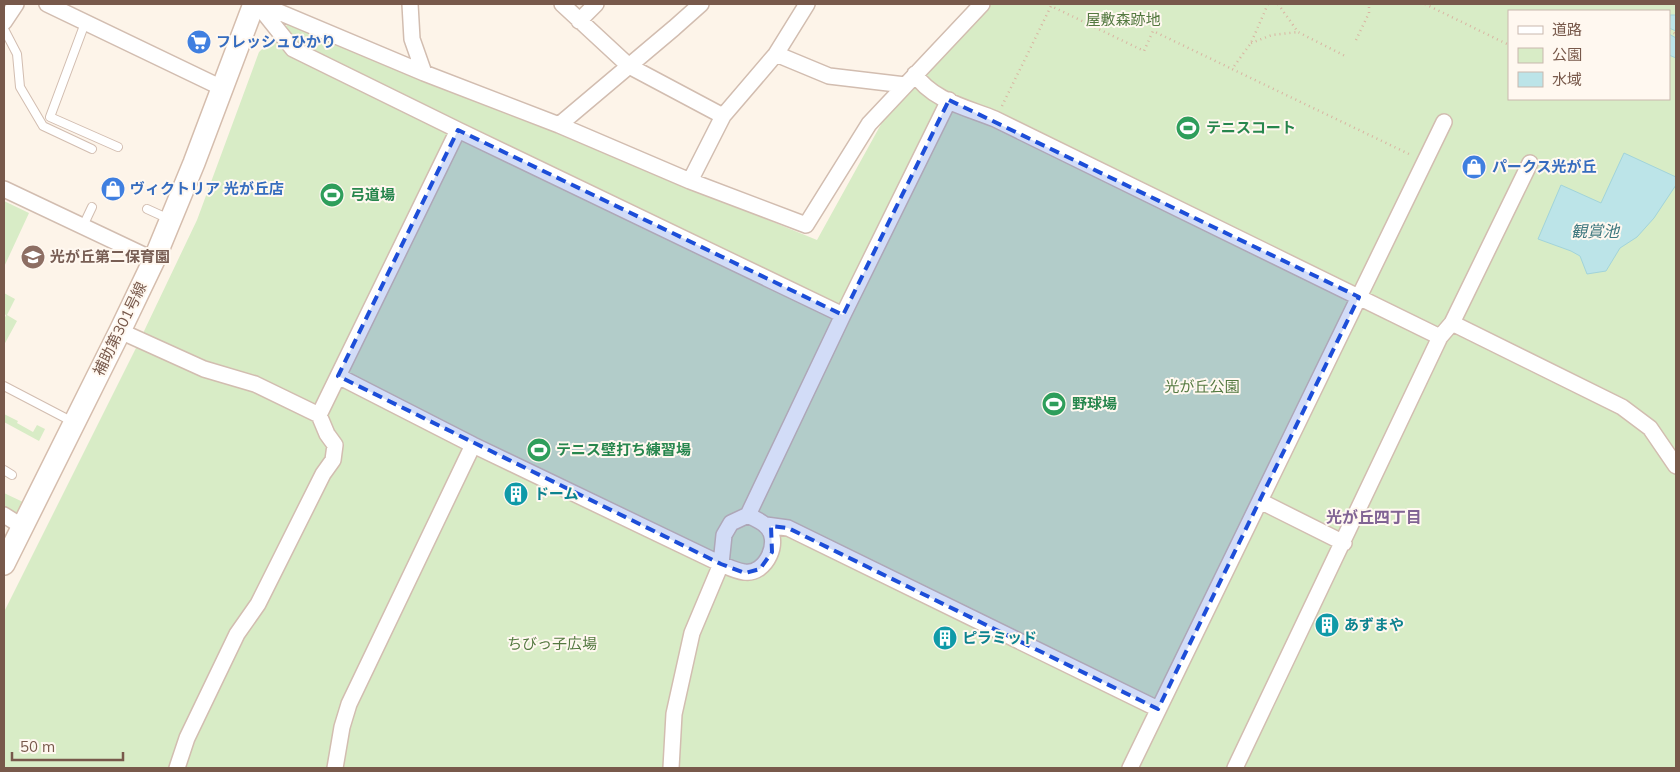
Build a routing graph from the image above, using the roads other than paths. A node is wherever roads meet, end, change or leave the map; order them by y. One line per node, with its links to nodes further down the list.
1 (16, 4): 11 (street)
2 (47, 4): 12 (street)
3 (257, 4): 16 (street); 18 (street, 補助第301号線); 23 (street)
4 (410, 4): 16 (street)
5 (562, 4): 10 (street)
6 (596, 4): 10 (street)
7 (701, 4): 15 (street)
8 (807, 4): 14 (street)
9 (982, 4): 17 (street)
10 (579, 21): 15 (street)
11 (4, 22)
12 (85, 23): 18 (street); 24 (lane)
13 (4, 29): 25 (lane)
14 (776, 54): 17 (street); 20 (street)
15 (629, 66): 20 (street); 22 (street)
16 (424, 73): 22 (street)
17 (910, 80): 19 (street); 27 (street)
18 (222, 88): 31 (street, 補助第301号線)
19 (948, 100): 34 (street); 35 (street)
20 (724, 116): 27 (street)
21 (1444, 122): 34 (street)
22 (559, 125): 27 (street)
23 (458, 130): 35 (street); 39 (street)
24 (118, 147)
25 (92, 149)
26 (1530, 163): 36 (street)
27 (690, 181)
28 (4, 189): 32 (street)
29 (92, 207): 32 (lane)
30 (148, 209): 31 (lane)
31 (170, 220): 33 (street, 補助第301号線)
32 (83, 226): 33 (street)
33 (154, 260): 37 (street, 補助第301号線)
34 (1359, 297): 38 (street); 47 (street)
35 (843, 315): 49 (street)
36 (1452, 323): 38 (street); 44 (street)
37 (120, 331): 41 (street); 42 (street, 補助第301号線)
38 (1440, 337): 52 (street)
39 (338, 376): 41 (street); 43 (street)
40 (4, 386): 42 (lane)
41 (320, 415): 56 (street)
42 (74, 423): 51 (street, 補助第301号線)
43 (473, 445): 54 (street); 57 (street)
44 (1676, 466)
45 (4, 470): 46 (lane)
46 (12, 474)
47 (1260, 501): 52 (street); 55 (street)
48 (4, 515): 51 (street)
49 (748, 515): 50 (street); 54 (street)
50 (766, 525): 54 (street); 55 (street)
51 (23, 528): 53 (street, 補助第301号線)
52 (1344, 543): 60 (street)
53 (4, 564)
54 (722, 564): 58 (street)
55 (1158, 709): 59 (street)
56 (177, 768)
57 (336, 768)
58 (671, 768)
59 (1130, 768)
60 (1235, 768)

